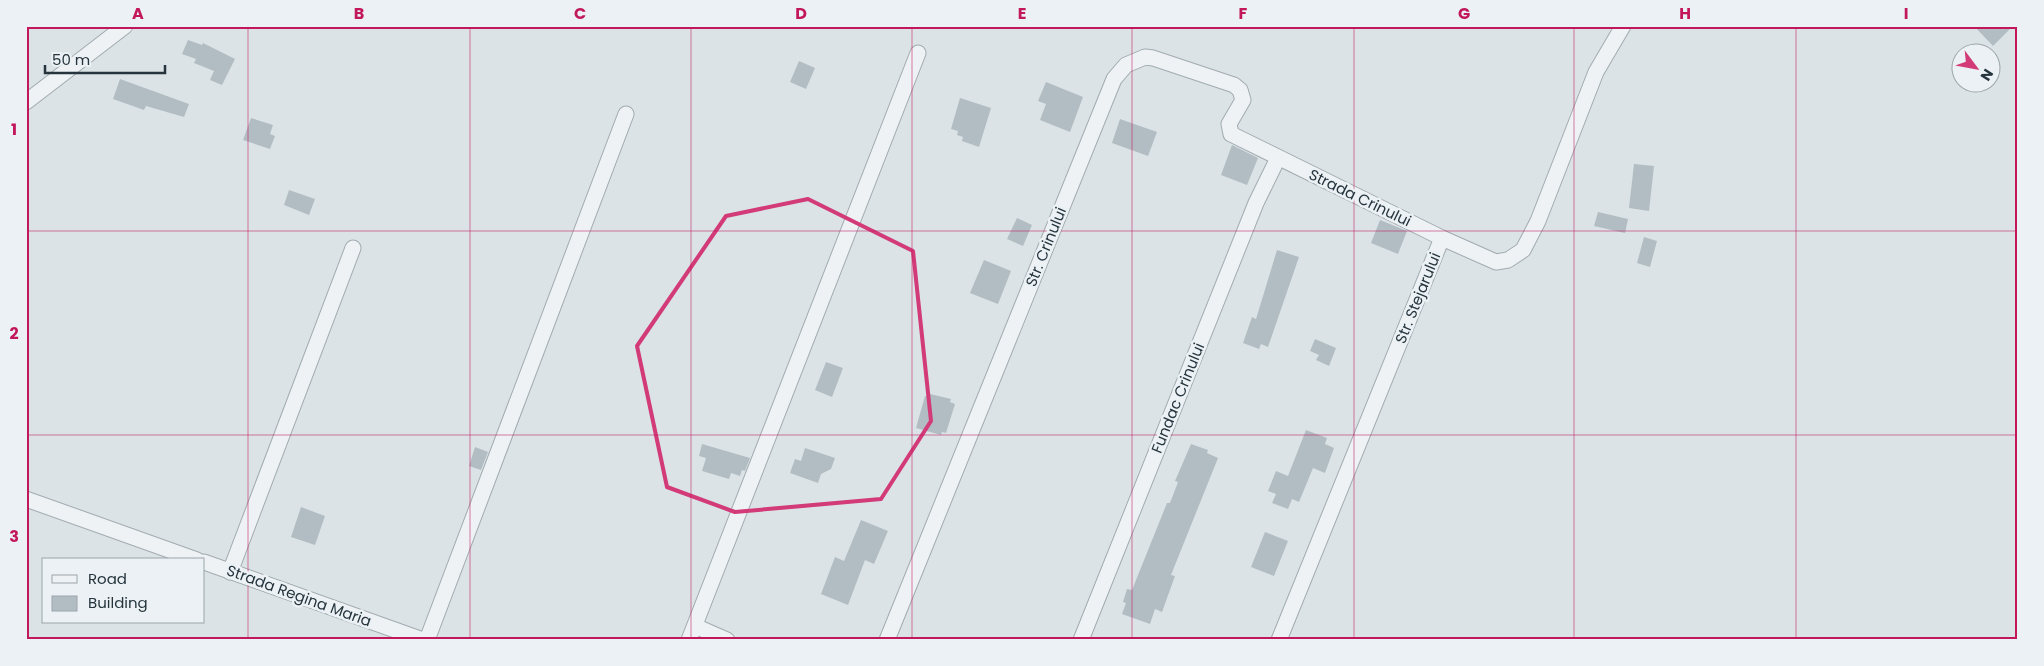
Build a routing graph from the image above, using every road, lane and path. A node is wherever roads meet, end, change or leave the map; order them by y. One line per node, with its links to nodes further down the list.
1 (125, 26): 4 (street)
2 (1623, 26): 7 (street, Str. Stejarului)
3 (918, 53): 13 (street)
4 (26, 102)
5 (626, 114): 15 (street)
6 (1278, 158): 7 (street, Strada Crinului); 17 (street, Str. Crinului); 18 (street, Fundac Crinului)
7 (1442, 238): 19 (street, Str. Stejarului)
8 (353, 248): 12 (street)
9 (26, 499): 10 (street)
10 (191, 558)
11 (205, 562): 12 (street, Strada Regina Maria)
12 (230, 572): 14 (street, Strada Regina Maria)
13 (692, 633): 16 (street)
14 (423, 640)
15 (427, 640)
16 (727, 640)
17 (887, 640)
18 (1081, 640)
19 (1279, 640)

